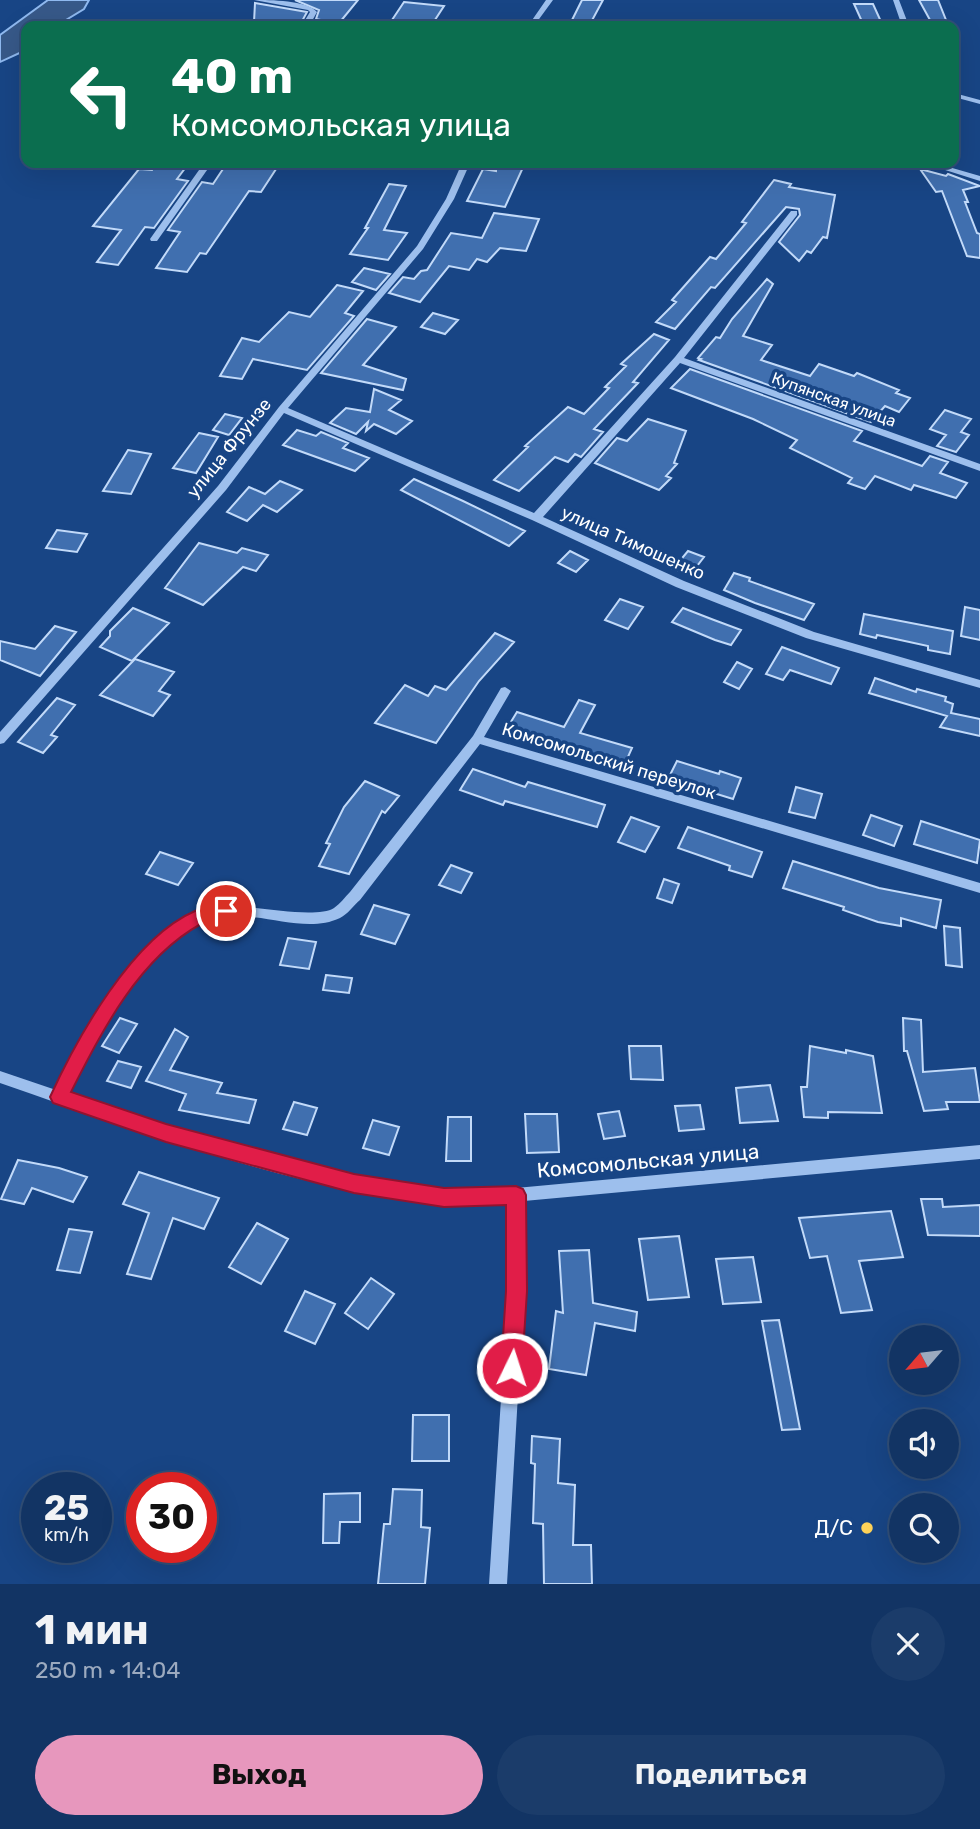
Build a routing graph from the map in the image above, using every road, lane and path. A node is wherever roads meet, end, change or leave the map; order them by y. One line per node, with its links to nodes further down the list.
1 (257, 0): 4 (street)
2 (550, 0): 5 (street)
3 (896, 0): 6 (street)
4 (309, 21)
5 (535, 21)
6 (904, 21)
7 (959, 96): 8 (street)
8 (980, 102)
9 (205, 168): 14 (street)
10 (464, 168): 16 (street, улица Фрунзе)
11 (945, 168): 12 (street)
12 (980, 178)
13 (794, 213): 15 (street)
14 (155, 239)
15 (678, 359): 17 (street, Купянская улица); 18 (street)
16 (282, 409): 18 (street, улица Тимошенко); 22 (street, улица Фрунзе)
17 (980, 468)
18 (536, 518): 19 (street, улица Тимошенко)
19 (980, 684)
20 (505, 691): 21 (street)
21 (477, 739): 23 (street, Комсомольский переулок); 25 (street, Комсомольский переулок)
22 (0, 740)
23 (980, 888)
24 (0, 1077): 25 (street, Комсомольская улица)
25 (60, 1097): 27 (street, Комсомольская улица)
26 (980, 1152): 27 (street, Комсомольская улица)
27 (516, 1195): 28 (street)
28 (498, 1584)

